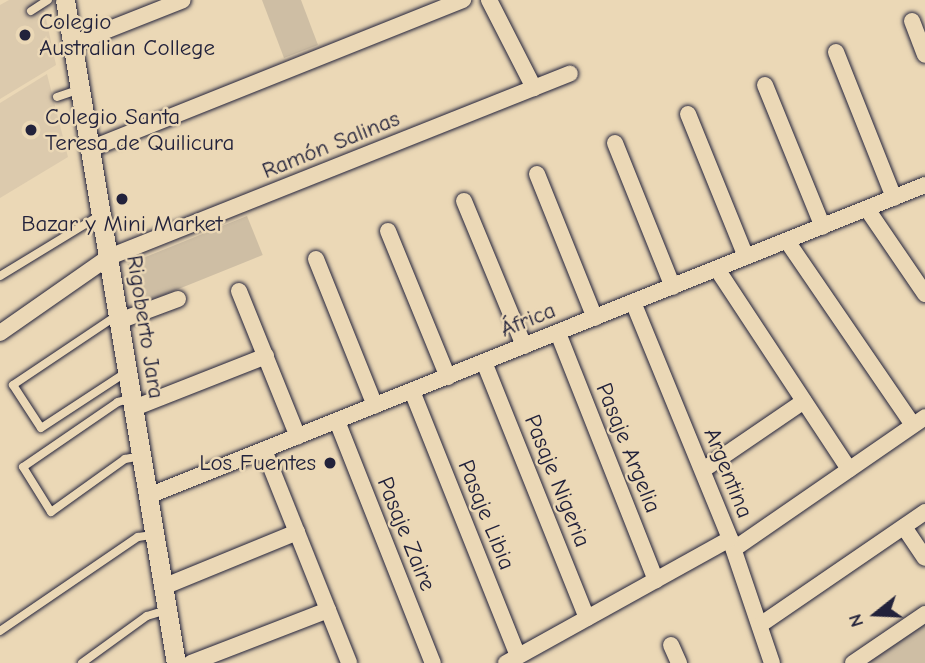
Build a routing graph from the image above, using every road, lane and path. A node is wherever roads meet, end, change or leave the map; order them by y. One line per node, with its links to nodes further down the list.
1 (48, 0): 6 (lane)
2 (65, 0): 8 (street, Rigoberto Jara)
3 (183, 0): 8 (street)
4 (463, 0): 18 (street)
5 (489, 0): 13 (street)
6 (31, 11)
7 (912, 21): 10 (street)
8 (72, 44): 14 (street, Rigoberto Jara)
9 (836, 52): 21 (street)
10 (925, 55)
11 (570, 74): 13 (street, Ramón Salinas)
12 (765, 85): 25 (street)
13 (534, 88): 28 (street, Ramón Salinas)
14 (80, 89): 15 (lane); 18 (street, Rigoberto Jara)
15 (57, 97)
16 (688, 114): 29 (street)
17 (615, 143): 33 (street)
18 (90, 149): 24 (street, Rigoberto Jara)
19 (537, 174): 39 (street)
20 (925, 185): 21 (street, África)
21 (894, 198): 23 (street, África)
22 (464, 201): 42 (street)
23 (867, 209): 25 (street, África); 35 (street)
24 (102, 214): 28 (street, Rigoberto Jara); 32 (lane)
25 (823, 227): 27 (street, África)
26 (388, 231): 46 (street)
27 (787, 241): 29 (street, África); 52 (street)
28 (109, 257): 38 (street, Rigoberto Jara); 41 (street, Ramón Salinas)
29 (746, 257): 31 (street, África)
30 (316, 259): 50 (street)
31 (717, 269): 33 (street, África); 48 (street)
32 (0, 276)
33 (673, 287): 37 (street, África)
34 (239, 291): 43 (street)
35 (925, 295)
36 (178, 299): 38 (street)
37 (633, 302): 39 (street, África); 57 (street, Argentina)
38 (119, 318): 45 (street, Rigoberto Jara); 45 (lane)
39 (595, 318): 40 (street, África)
40 (558, 332): 42 (street, África); 65 (street, Pasaje Argelia)
41 (0, 333)
42 (524, 346): 44 (street, África)
43 (265, 356): 49 (street); 53 (street)
44 (484, 362): 46 (street, África); 70 (street, Pasaje Nigeria)
45 (128, 372): 49 (street, Rigoberto Jara)
46 (448, 377): 47 (street, África)
47 (412, 391): 50 (street, África); 74 (street, Pasaje Libia)
48 (804, 401): 56 (street); 57 (street)
49 (133, 403): 55 (street, Rigoberto Jara); 55 (lane)
50 (375, 406): 51 (street, África)
51 (337, 421): 53 (street, África); 79 (street, Pasaje Zaire)
52 (919, 421): 56 (street)
53 (298, 437): 54 (street, África)
54 (264, 450): 58 (street, África); 61 (street)
55 (142, 456): 58 (street, Rigoberto Jara)
56 (849, 469): 63 (street)
57 (703, 470): 63 (street, Argentina)
58 (148, 496): 62 (street, Rigoberto Jara)
59 (925, 512): 60 (street)
60 (904, 527): 64 (street); 71 (street)
61 (297, 532): 66 (street); 68 (street)
62 (155, 534): 66 (street, Rigoberto Jara); 72 (lane)
63 (732, 544): 65 (street); 71 (street, Argentina)
64 (925, 558)
65 (656, 580): 70 (street)
66 (163, 587): 67 (street, Rigoberto Jara)
67 (167, 610): 75 (lane); 76 (street, Rigoberto Jara)
68 (328, 610): 77 (street); 78 (street)
69 (925, 614): 82 (street)
70 (587, 618): 74 (street)
71 (760, 625): 81 (street, Argentina)
72 (0, 631)
73 (671, 645): 80 (street)
74 (512, 660)
75 (82, 663)
76 (176, 663)
77 (191, 663)
78 (349, 663)
79 (433, 663)
80 (679, 663)
81 (772, 663)
82 (853, 663)

